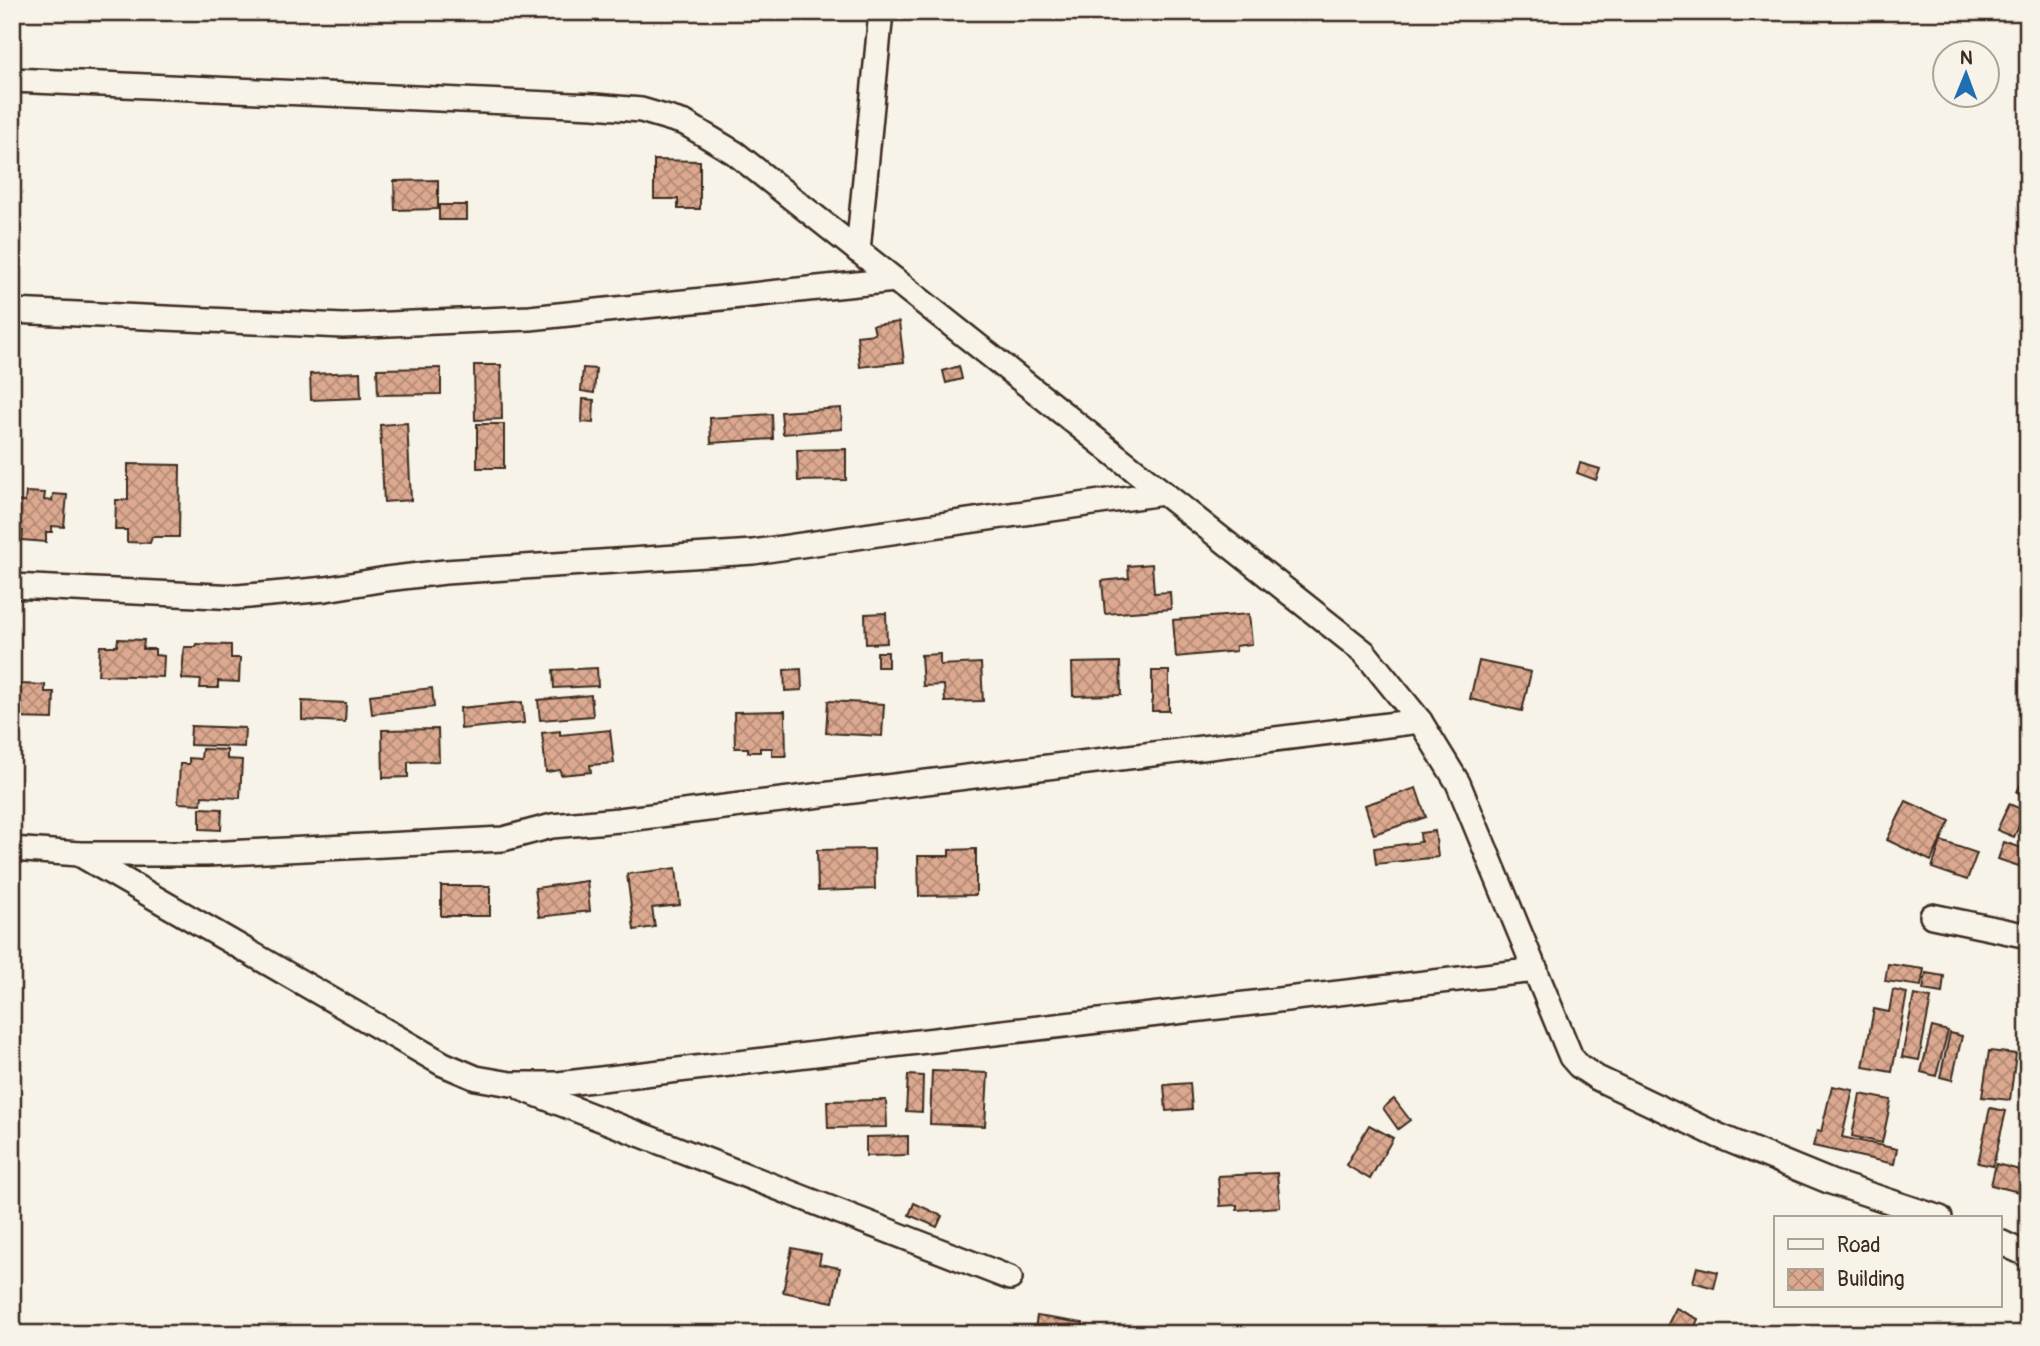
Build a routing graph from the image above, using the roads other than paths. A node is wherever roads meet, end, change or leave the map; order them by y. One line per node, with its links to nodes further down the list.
1 (881, 12): 3 (street)
2 (12, 80): 3 (street)
3 (858, 251): 4 (street)
4 (895, 280): 5 (street); 6 (street)
5 (12, 311)
6 (1163, 493): 7 (street); 8 (street)
7 (12, 586)
8 (1420, 721): 10 (street); 13 (street)
9 (12, 849): 10 (street)
10 (79, 854): 14 (street)
11 (1932, 916): 12 (street)
12 (2028, 936)
13 (1536, 970): 14 (street); 15 (street)
14 (511, 1084): 18 (street)
15 (1934, 1216)
16 (2002, 1243): 17 (street)
17 (2028, 1255)
18 (1010, 1278)

